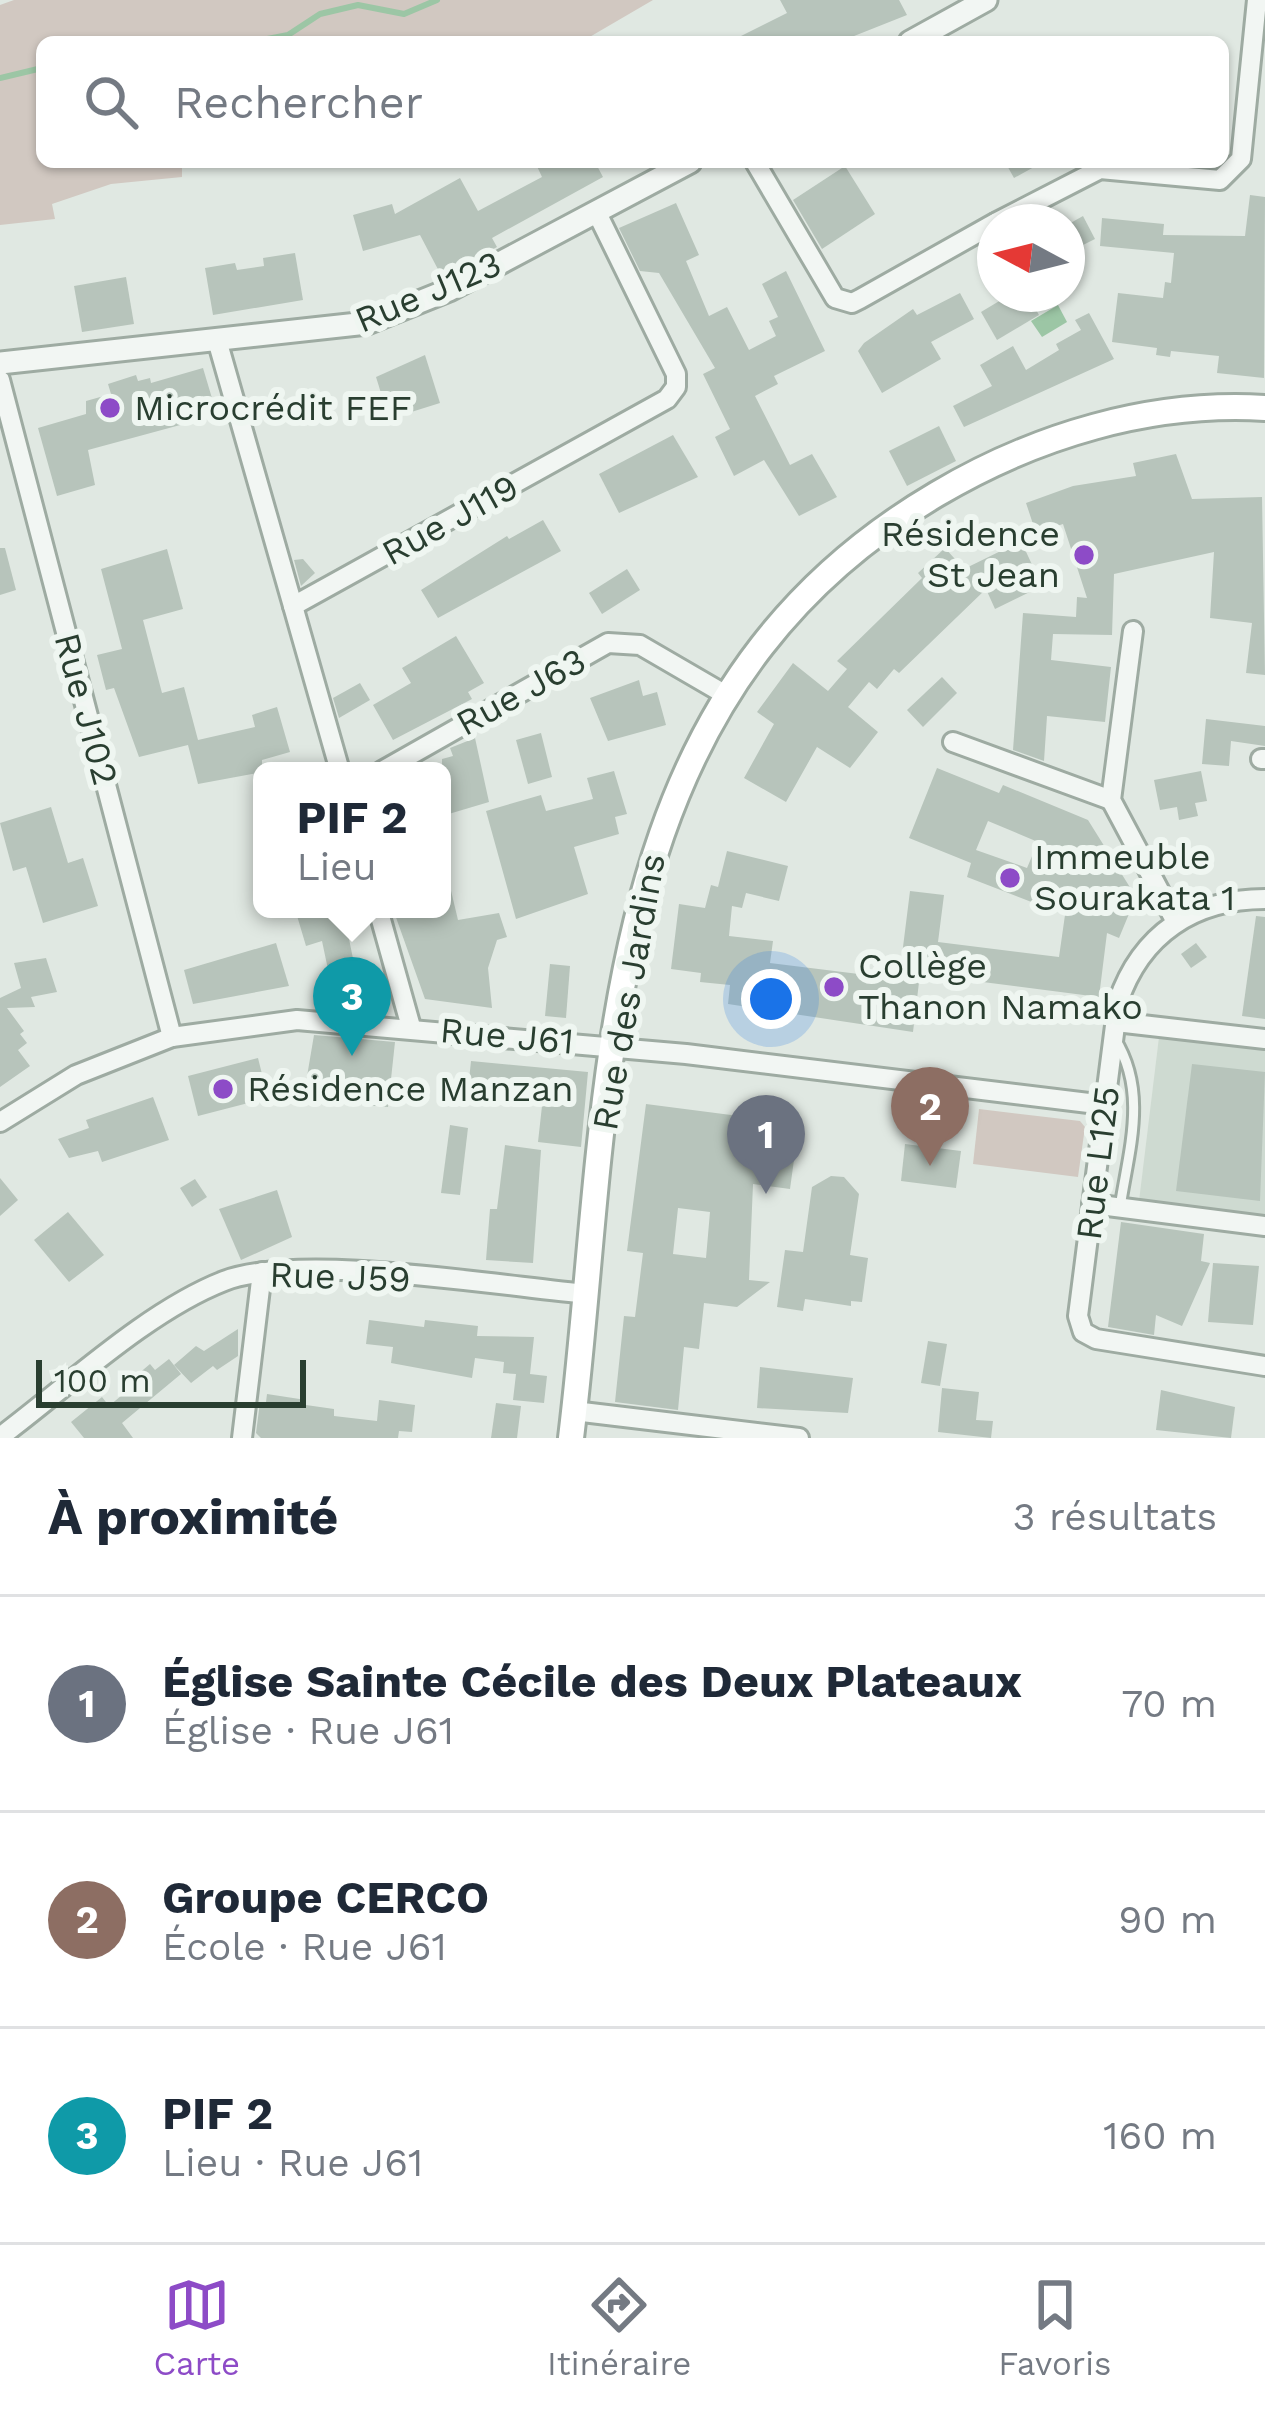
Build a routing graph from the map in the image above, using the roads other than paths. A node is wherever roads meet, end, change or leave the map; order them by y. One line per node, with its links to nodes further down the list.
1 (986, 0): 3 (street)
2 (1257, 0): 6 (street)
3 (921, 36)
4 (679, 168): 7 (street, Rue J123)
5 (759, 168): 8 (street)
6 (1033, 204)
7 (597, 213): 9 (street, Rue J123); 13 (street, Rue J119)
8 (977, 234)
9 (217, 340): 10 (street, Rue J123); 13 (street)
10 (0, 363)
11 (0, 380): 25 (street, Rue J102)
12 (1265, 407): 15 (main road, Rue des Jardins)
13 (293, 606): 17 (street)
14 (1133, 631): 19 (street)
15 (726, 695): 18 (street, Rue J63); 27 (main road, Rue des Jardins)
16 (953, 742): 19 (street)
17 (337, 762)
18 (398, 762)
19 (1111, 800): 22 (street)
20 (1265, 899): 22 (street, Rue L125)
21 (380, 918): 23 (street)
22 (1176, 922): 24 (street, Rue L125)
23 (410, 1027): 25 (street, Rue J61); 27 (street, Rue J61)
24 (1114, 1029): 26 (street); 28 (street, Rue L125); 31 (lane)
25 (172, 1037): 29 (street, Rue J61)
26 (1265, 1039)
27 (614, 1047): 28 (street, Rue J61); 34 (main road, Rue des Jardins)
28 (1105, 1106): 30 (street, Rue L125)
29 (0, 1122)
30 (1092, 1204): 31 (street); 35 (street, Rue L125)
31 (1120, 1207): 32 (street)
32 (1265, 1226)
33 (262, 1271): 34 (street, Rue J59); 37 (street, Rue J59); 38 (street)
34 (587, 1294): 36 (main road, Rue des Jardins)
35 (1265, 1366)
36 (574, 1411): 39 (main road, Rue des Jardins); 40 (street)
37 (0, 1437)
38 (242, 1438)
39 (571, 1438)
40 (799, 1438)

